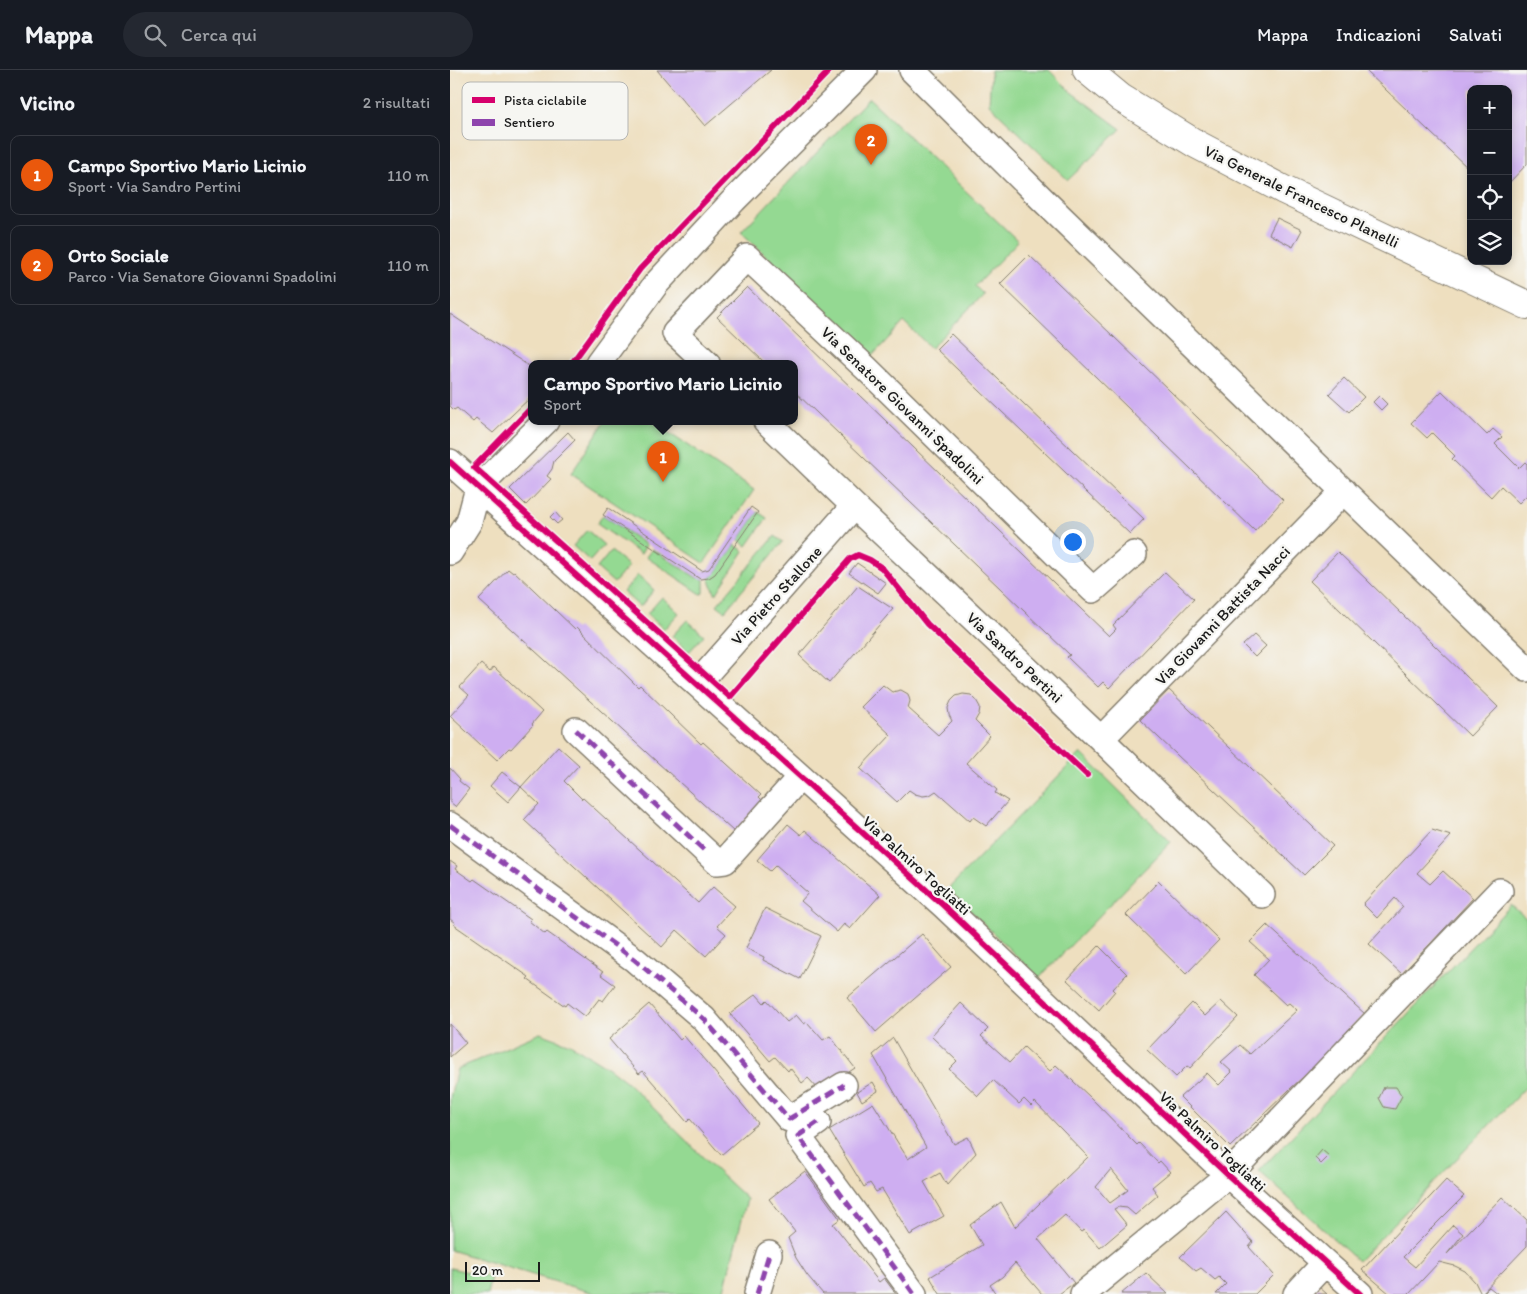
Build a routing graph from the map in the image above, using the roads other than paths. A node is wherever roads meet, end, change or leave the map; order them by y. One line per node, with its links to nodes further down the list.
1 (864, 70): 5 (street)
2 (912, 70): 11 (street)
3 (1087, 70): 4 (street, Via Generale Francesco Planelli)
4 (1527, 305)
5 (600, 360)
6 (703, 360): 14 (street, Via Senatore Giovanni Spadolini)
7 (542, 425): 10 (street)
8 (770, 425): 12 (street, Via Sandro Pertini)
9 (450, 462): 10 (street, Via Palmiro Togliatti)
10 (478, 488): 13 (street); 16 (street, Via Palmiro Togliatti)
11 (1344, 491): 15 (street); 18 (street, Via Giovanni Battista Nacci)
12 (854, 506): 16 (street, Via Pietro Stallone); 18 (street, Via Sandro Pertini)
13 (450, 552)
14 (1134, 554)
15 (1527, 669)
16 (697, 684): 19 (street, Via Palmiro Togliatti)
17 (576, 730): 19 (street)
18 (1101, 738): 22 (street, Via Sandro Pertini)
19 (800, 777): 25 (street, Via Palmiro Togliatti)
20 (450, 825): 23 (street)
21 (1500, 891): 25 (street)
22 (1262, 895)
23 (844, 1085)
24 (818, 1122): 29 (street)
25 (1228, 1175): 27 (street, Via Palmiro Togliatti); 30 (street)
26 (769, 1254): 28 (street)
27 (1325, 1263): 31 (street); 32 (street, Via Palmiro Togliatti)
28 (757, 1294)
29 (914, 1294)
30 (1083, 1294)
31 (1296, 1294)
32 (1360, 1294)

